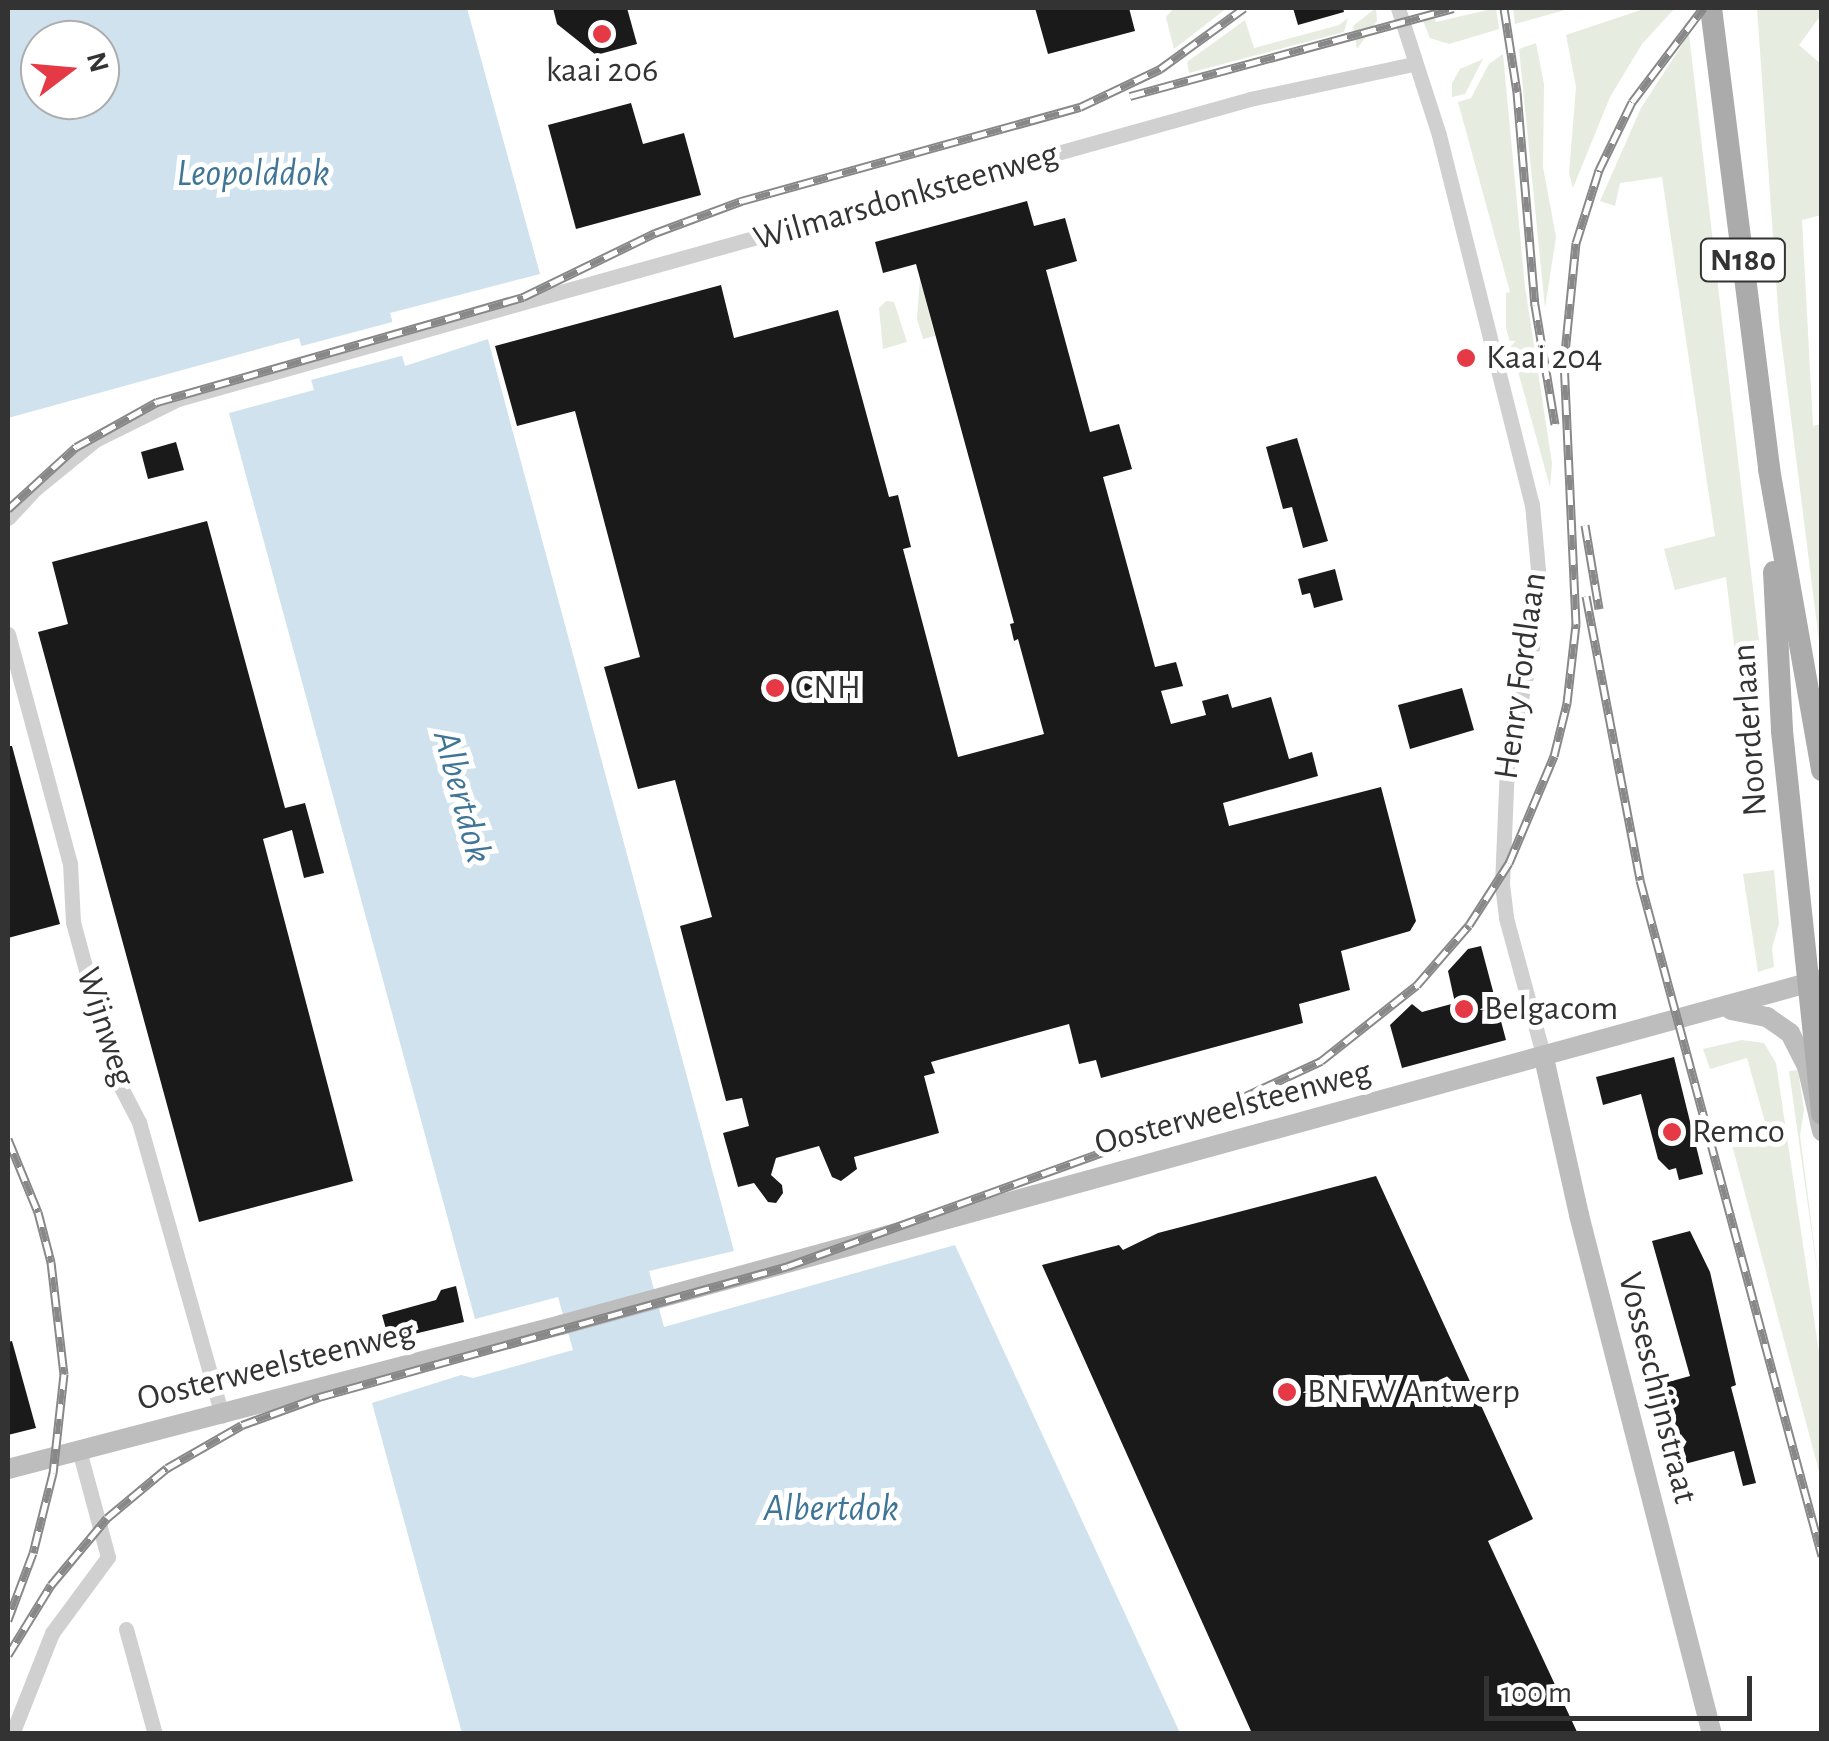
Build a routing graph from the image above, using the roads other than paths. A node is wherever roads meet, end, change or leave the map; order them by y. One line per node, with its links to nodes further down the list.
1 (1398, 8): 3 (street, Henry Fordlaan)
2 (1711, 8): 4 (main road, Noorderlaan / N180)
3 (1413, 64): 5 (street, Wilmarsdonksteenweg); 10 (street, Henry Fordlaan)
4 (1769, 468): 7 (main road, Noorderlaan / N180); 8 (main road, Noorderlaan / N180)
5 (8, 518)
6 (8, 634): 13 (street, Wijnweg)
7 (1822, 770)
8 (1817, 987): 9 (main road, Oosterweelsteenweg); 11 (main road, Noorderlaan / N180)
9 (1724, 1009): 10 (main road, Oosterweelsteenweg); 12 (main road)
10 (1544, 1058): 13 (main road, Oosterweelsteenweg); 19 (main road, Vosseschijnstraat)
11 (1822, 1114)
12 (1822, 1131)
13 (222, 1415): 14 (main road, Oosterweelsteenweg)
14 (79, 1450): 15 (main road, Oosterweelsteenweg); 17 (street)
15 (8, 1470)
16 (126, 1629): 18 (street)
17 (12, 1734)
18 (155, 1734)
19 (1712, 1734)

